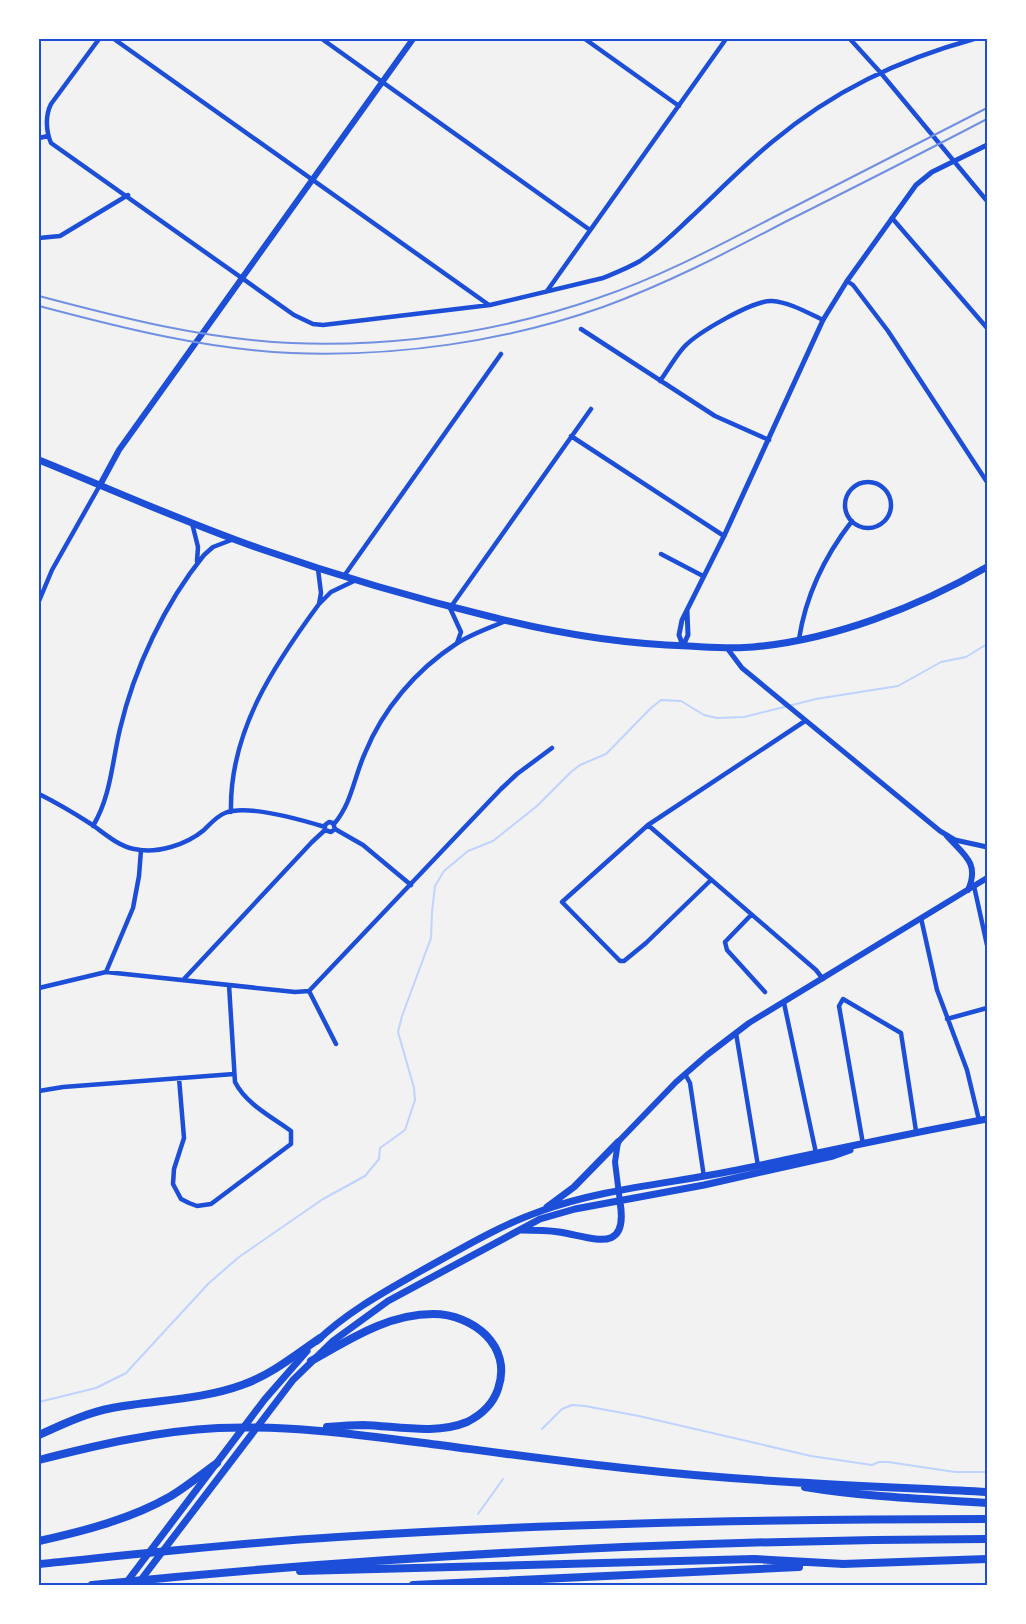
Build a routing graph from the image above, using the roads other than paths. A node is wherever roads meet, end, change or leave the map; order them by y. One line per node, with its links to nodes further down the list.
1 (99, 39): 12 (street)
2 (114, 39): 16 (street)
3 (322, 39): 10 (street)
4 (414, 39): 10 (main road)
5 (585, 39): 11 (street)
6 (726, 39): 11 (street)
7 (850, 39): 9 (street)
8 (974, 39): 9 (street)
9 (880, 72): 15 (street); 24 (street)
10 (383, 82): 16 (main road); 20 (street)
11 (680, 106): 20 (street)
12 (48, 136): 13 (street); 17 (street)
13 (39, 138)
14 (987, 145): 15 (street)
15 (954, 161): 18 (street); 19 (street)
16 (312, 180): 22 (main road); 25 (street)
17 (128, 195): 21 (street); 22 (street)
18 (987, 201)
19 (892, 218): 23 (street); 27 (street)
20 (590, 230): 24 (street)
21 (39, 238)
22 (244, 277): 25 (street); 36 (main road)
23 (847, 281): 26 (street); 35 (street)
24 (547, 292): 25 (street)
25 (490, 305)
26 (824, 320): 30 (street); 33 (street)
27 (987, 328)
28 (581, 329): 30 (street)
29 (501, 354): 45 (street)
30 (660, 381): 33 (street)
31 (591, 409): 32 (street)
32 (571, 436): 39 (street); 50 (street)
33 (769, 440): 39 (street)
34 (39, 460): 36 (main road)
35 (987, 482)
36 (100, 484): 38 (main road); 48 (street)
37 (852, 521): 37 (street); 52 (street)
38 (192, 523): 40 (main road); 42 (street)
39 (724, 536): 46 (street)
40 (234, 539): 42 (street); 44 (main road)
41 (661, 554): 46 (street)
42 (197, 563): 61 (street)
43 (987, 567): 52 (main road)
44 (318, 569): 45 (main road); 49 (street)
45 (344, 576): 47 (main road)
46 (703, 576): 54 (street)
47 (356, 580): 49 (street); 50 (main road)
48 (39, 601)
49 (319, 604): 59 (street)
50 (450, 608): 51 (main road); 53 (street)
51 (506, 621): 53 (street); 54 (main road)
52 (799, 639): 55 (main road)
53 (457, 643): 62 (street)
54 (683, 646): 55 (main road)
55 (727, 648): 56 (street)
56 (805, 721): 60 (street); 64 (street)
57 (552, 748): 69 (street)
58 (39, 794): 61 (street)
59 (231, 812): 63 (street); 66 (street)
60 (648, 825): 68 (street); 68 (street)
61 (93, 826): 66 (street)
62 (334, 826): 63 (street); 63 (street); 69 (street)
63 (325, 828): 75 (street)
64 (947, 836): 65 (street); 70 (main road)
65 (987, 847)
66 (141, 850): 74 (street)
67 (987, 878): 70 (main road)
68 (711, 880): 71 (street)
69 (411, 885): 79 (street)
70 (971, 888): 72 (main road); 73 (street)
71 (751, 915): 76 (street); 80 (street)
72 (921, 918): 76 (main road); 83 (street)
73 (987, 945)
74 (106, 972): 75 (street); 78 (street)
75 (184, 979): 77 (street)
76 (823, 979): 81 (main road)
77 (229, 985): 79 (street); 86 (street)
78 (39, 988)
79 (309, 991): 85 (street)
80 (765, 992)
81 (784, 1003): 84 (main road); 95 (street)
82 (987, 1008): 83 (street)
83 (947, 1019): 91 (street)
84 (736, 1033): 87 (main road); 96 (street)
85 (336, 1044)
86 (234, 1074): 88 (street); 88 (street)
87 (685, 1074): 93 (main road); 97 (street)
88 (178, 1078): 89 (street)
89 (39, 1091)
90 (987, 1119): 91 (main road)
91 (979, 1120): 92 (main road)
92 (916, 1131): 94 (main road); 94 (street)
93 (618, 1142): 98 (main road); 100 (main road)
94 (863, 1144): 95 (main road); 99 (main road)
95 (816, 1153): 96 (main road)
96 (758, 1166): 97 (main road)
97 (704, 1177): 98 (main road)
98 (619, 1192): 99 (main road); 100 (main road)
99 (620, 1202): 101 (main road); 101 (main road)
100 (543, 1210): 102 (main road)
101 (519, 1230): 103 (main road)
102 (320, 1338): 105 (highway); 107 (main road)
103 (311, 1361): 104 (highway); 120 (main road)
104 (300, 1429): 106 (highway); 108 (highway)
105 (39, 1435)
106 (39, 1460)
107 (217, 1463): 113 (highway); 119 (main road)
108 (768, 1480): 109 (highway); 110 (highway)
109 (987, 1492)
110 (987, 1503)
111 (987, 1519): 115 (highway)
112 (987, 1539): 117 (highway)
113 (39, 1541)
114 (987, 1559): 116 (highway)
115 (39, 1564)
116 (844, 1564): 117 (highway); 121 (highway)
117 (264, 1570): 118 (highway)
118 (92, 1585)
119 (124, 1585)
120 (137, 1585)
121 (413, 1585)

